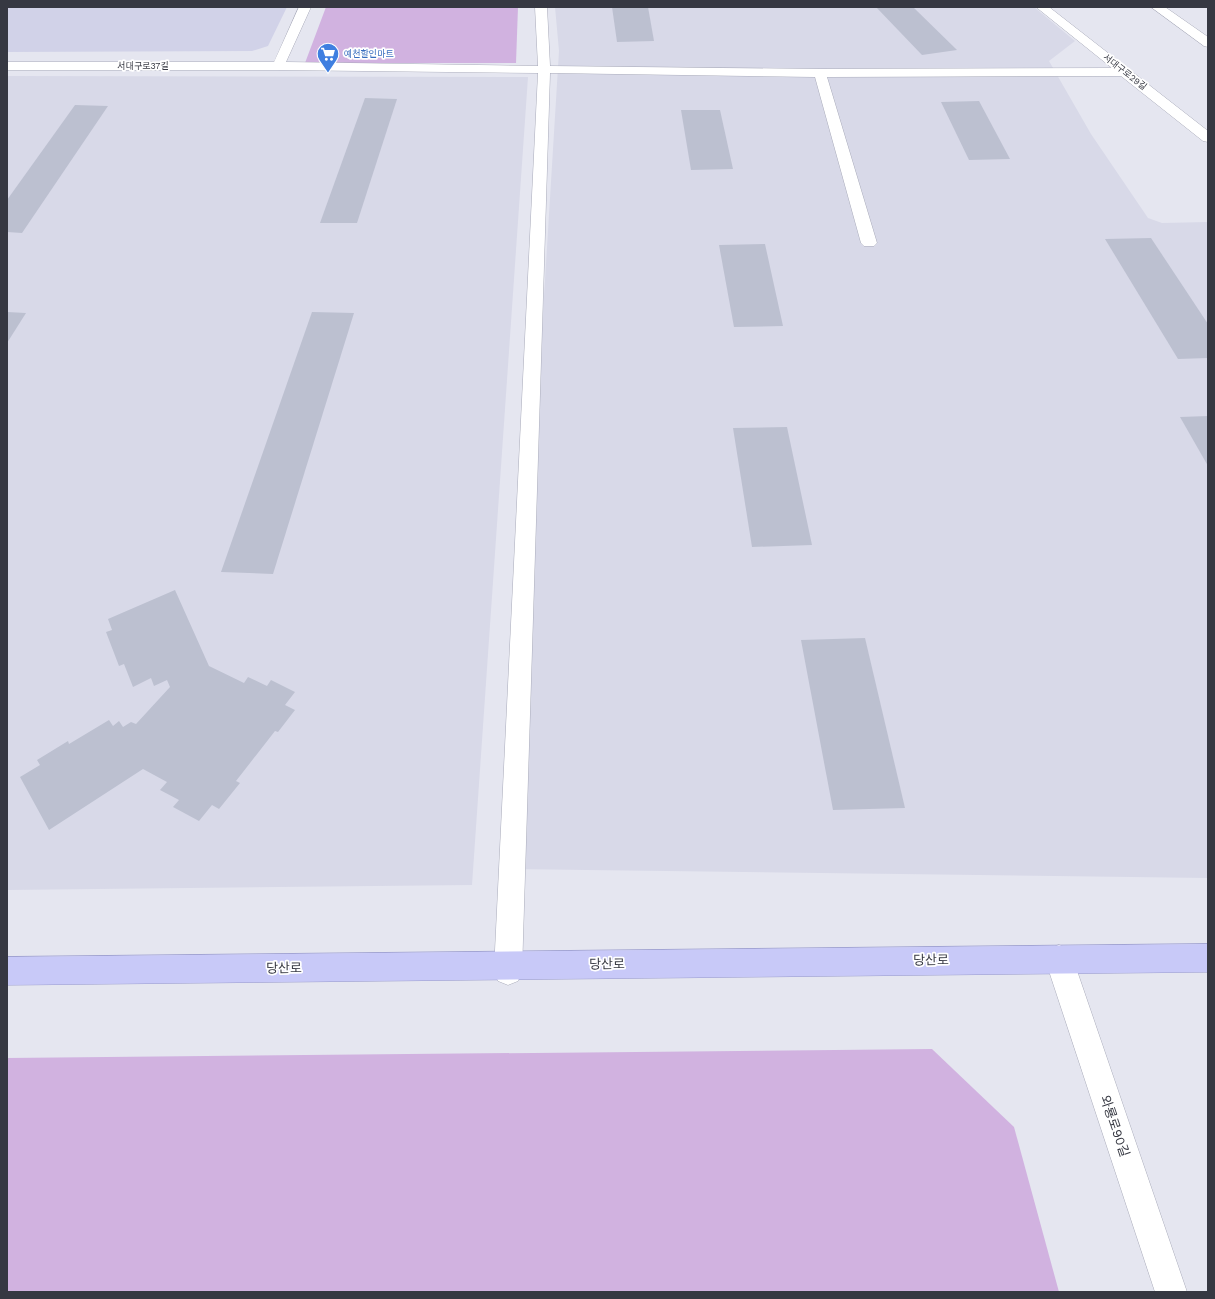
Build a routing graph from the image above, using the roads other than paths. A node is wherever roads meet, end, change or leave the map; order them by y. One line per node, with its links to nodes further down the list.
1 (304, 7): 7 (street)
2 (541, 7): 8 (street)
3 (1042, 7): 9 (street, 서대구로29길)
4 (1157, 7): 5 (street)
5 (1208, 43)
6 (7, 66): 7 (street, 서대구로37길)
7 (278, 66): 8 (street, 서대구로37길)
8 (544, 69): 10 (street, 서대구로37길); 15 (street)
9 (1125, 72): 10 (street, 서대구로37길); 11 (street, 서대구로29길)
10 (820, 73): 12 (street)
11 (1208, 138)
12 (869, 243)
13 (1208, 958): 14 (main road, 당산로)
14 (1059, 959): 15 (main road, 당산로); 17 (street, 와룡로90길)
15 (508, 968): 16 (main road, 당산로)
16 (7, 971)
17 (1172, 1292)

